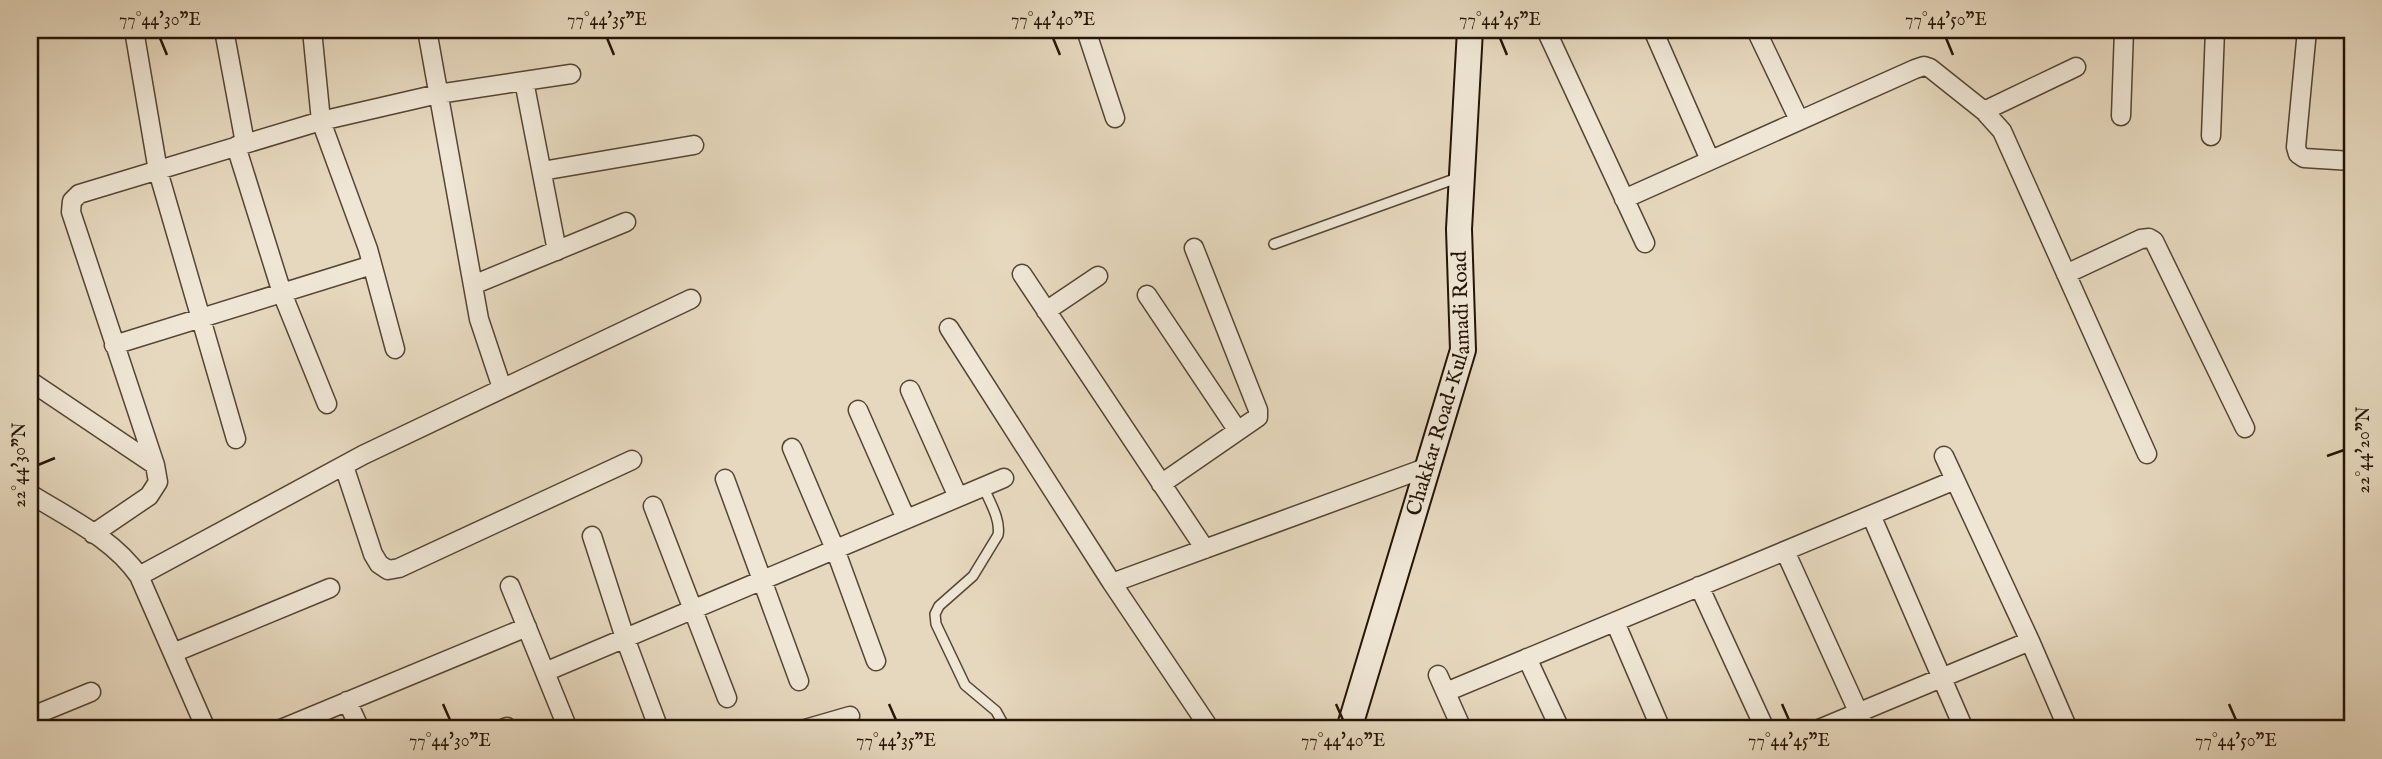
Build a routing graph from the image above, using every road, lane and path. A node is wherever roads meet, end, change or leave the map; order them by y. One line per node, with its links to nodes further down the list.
1 (134, 30): 27 (street)
2 (224, 30): 23 (street)
3 (312, 30): 21 (street)
4 (427, 30): 16 (street)
5 (1086, 30): 19 (street)
6 (1470, 30): 29 (street, Chakkar Road-Kulamadi Road)
7 (1546, 30): 30 (street)
8 (1653, 30): 25 (street)
9 (1756, 30): 20 (street)
10 (2124, 30): 18 (street)
11 (2215, 30): 22 (street)
12 (2306, 30): 26 (street)
13 (2076, 67): 17 (street)
14 (571, 74): 15 (street)
15 (524, 81): 16 (street); 28 (street)
16 (438, 94): 21 (street); 40 (street)
17 (1984, 111): 20 (street); 38 (street)
18 (2121, 116)
19 (1115, 118)
20 (1799, 120): 25 (street)
21 (321, 121): 23 (street); 36 (street)
22 (2211, 136)
23 (240, 145): 27 (street); 41 (street)
24 (694, 145): 28 (street)
25 (1710, 160): 30 (street)
26 (2352, 160)
27 (158, 171): 45 (street); 47 (street)
28 (542, 171): 35 (street)
29 (1462, 176): 33 (lane); 63 (street, Chakkar Road-Kulamadi Road)
30 (1624, 199): 32 (street)
31 (626, 222): 35 (street)
32 (1645, 243)
33 (1274, 244)
34 (1194, 248): 55 (street)
35 (557, 251): 40 (street)
36 (372, 265): 41 (street); 48 (street)
37 (1022, 274): 44 (street)
38 (2066, 274): 54 (street); 58 (street)
39 (1098, 276): 44 (street)
40 (473, 285): 50 (street)
41 (282, 293): 45 (street); 52 (street)
42 (1147, 295): 55 (street)
43 (691, 299): 50 (street)
44 (1046, 311): 67 (street)
45 (201, 317): 47 (street); 56 (street)
46 (949, 328): 81 (street)
47 (114, 345): 61 (street)
48 (394, 349)
49 (30, 381): 61 (street)
50 (502, 388): 62 (street)
51 (910, 390): 70 (street)
52 (327, 404)
53 (858, 410): 73 (street)
54 (2245, 428)
55 (1238, 431): 67 (street)
56 (236, 439)
57 (792, 448): 76 (street)
58 (2147, 454)
59 (1944, 456): 66 (street)
60 (632, 460): 62 (street)
61 (155, 465): 74 (street)
62 (344, 466): 79 (street)
63 (1428, 467): 77 (street); 112 (street, Chakkar Road-Kulamadi Road)
64 (1004, 478): 68 (street)
65 (724, 479): 80 (street)
66 (1955, 480): 72 (street); 89 (street)
67 (1161, 484): 77 (street)
68 (983, 486): 70 (street); 110 (lane)
69 (30, 494): 74 (street)
70 (958, 496): 73 (street)
71 (653, 506): 85 (street)
72 (1871, 515): 78 (street); 95 (street)
73 (906, 519): 76 (street)
74 (93, 534): 79 (street)
75 (592, 536): 88 (street)
76 (835, 549): 80 (street); 92 (street)
77 (1205, 549): 81 (street)
78 (1785, 551): 83 (street); 101 (street)
79 (139, 576): 90 (street)
80 (762, 580): 85 (street); 96 (street)
81 (1112, 583): 111 (street)
82 (510, 586): 87 (street)
83 (1699, 586): 86 (street); 116 (street)
84 (330, 588): 90 (street)
85 (692, 609): 88 (street); 99 (street)
86 (1615, 622): 91 (street); 115 (street)
87 (527, 627): 93 (street); 100 (street)
88 (625, 638): 93 (street); 104 (street)
89 (2030, 640): 95 (street); 120 (street)
90 (173, 653): 105 (street)
91 (1527, 658): 98 (street); 114 (street)
92 (876, 662)
93 (545, 672): 108 (street)
94 (1438, 675): 98 (street)
95 (1941, 677): 101 (street); 119 (street)
96 (799, 681)
97 (91, 692): 103 (street)
98 (1446, 692): 113 (street)
99 (727, 698)
100 (346, 701): 106 (street); 107 (street)
101 (1858, 712): 117 (street); 118 (street)
102 (850, 716): 109 (street)
103 (30, 717)
104 (657, 724)
105 (206, 729)
106 (281, 729)
107 (360, 729)
108 (568, 729)
109 (805, 729)
110 (1006, 729)
111 (1210, 729)
112 (1349, 729)
113 (1462, 729)
114 (1560, 729)
115 (1661, 729)
116 (1765, 729)
117 (1819, 729)
118 (1866, 729)
119 (1964, 729)
120 (2068, 729)

